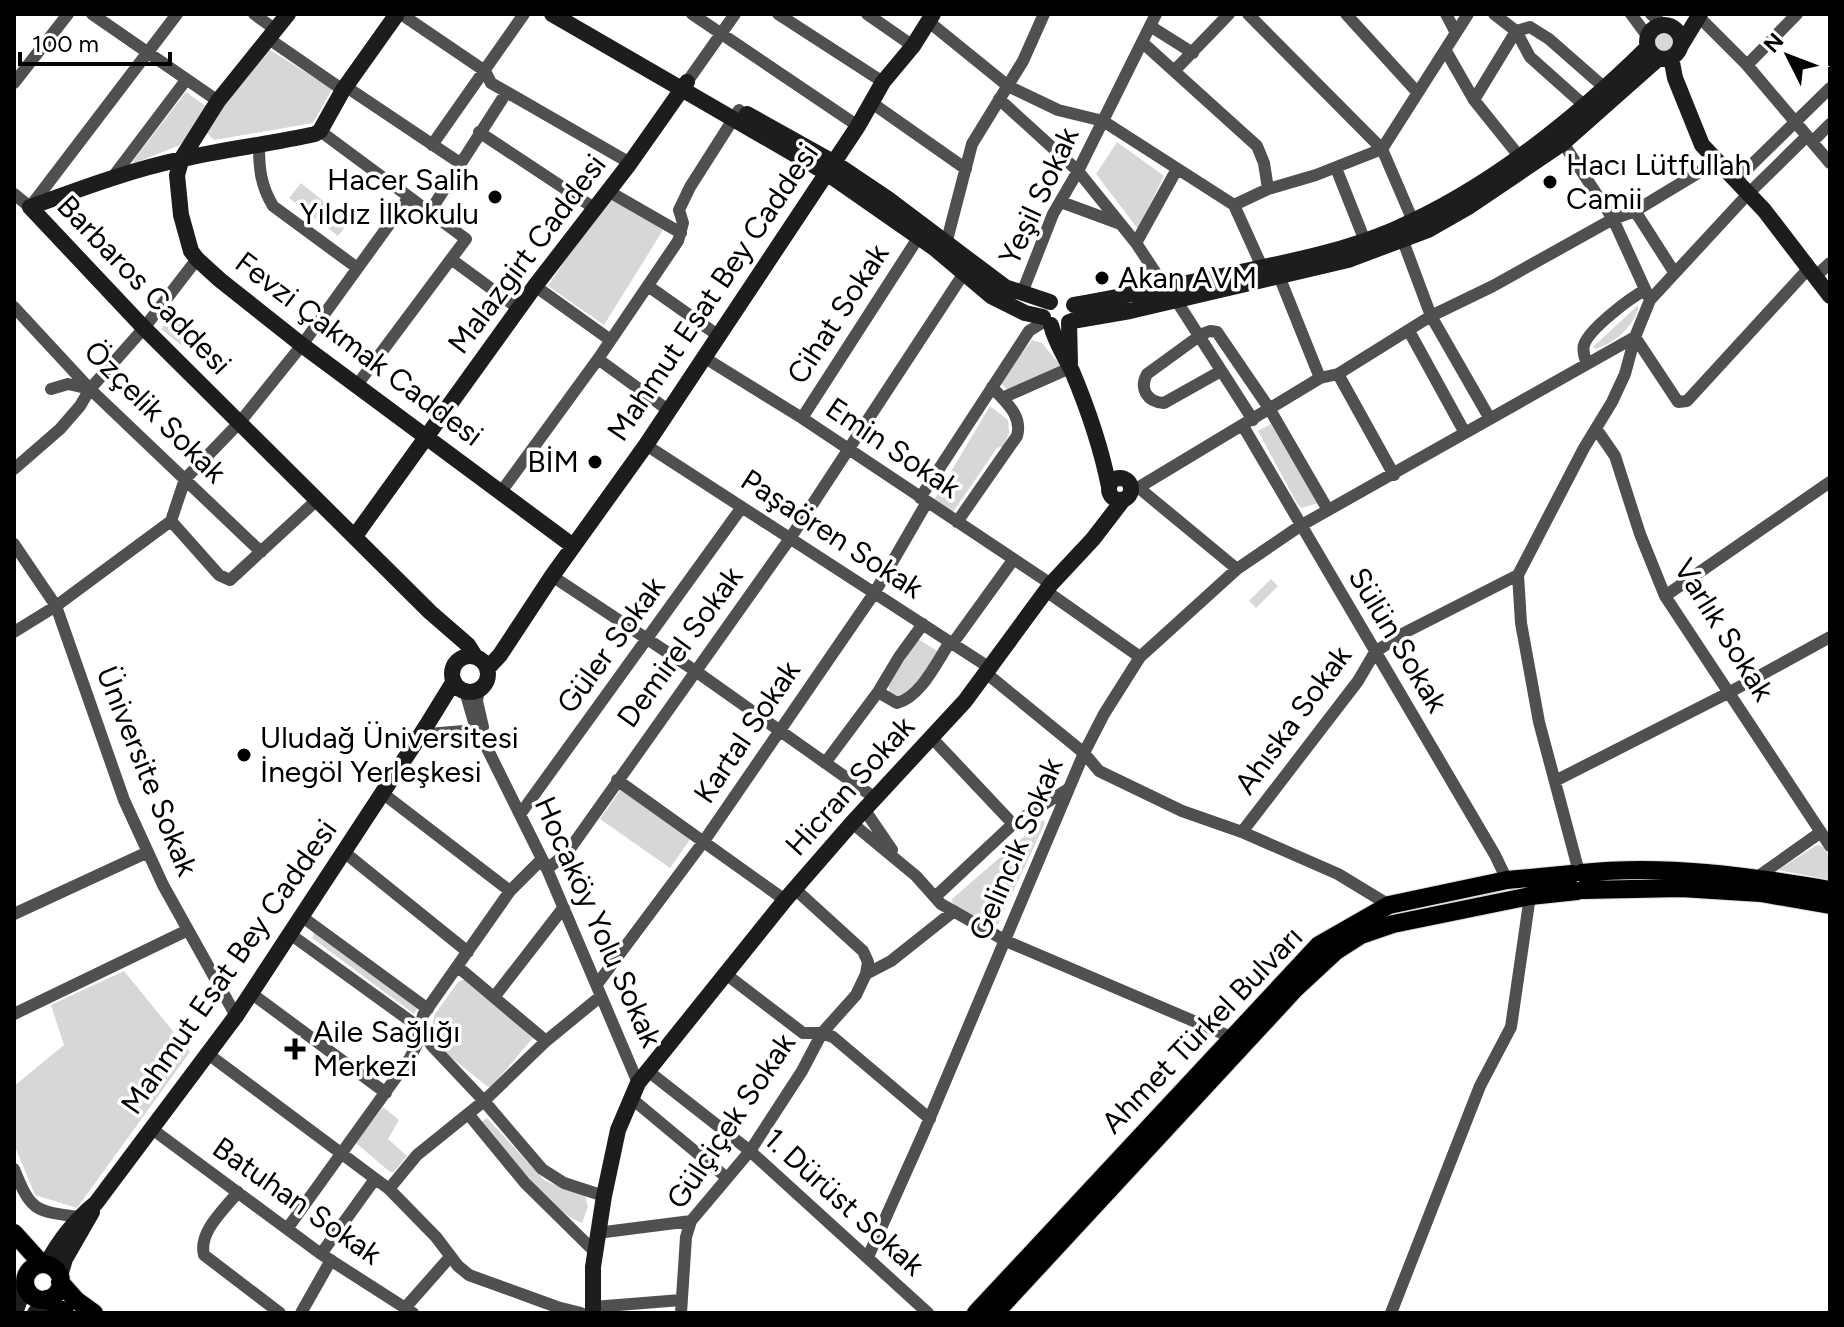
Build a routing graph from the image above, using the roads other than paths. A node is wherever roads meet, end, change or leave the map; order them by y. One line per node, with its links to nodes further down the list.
1 (68, 14): 40 (street)
2 (92, 14): 36 (street)
3 (177, 14): 36 (street)
4 (254, 14): 29 (street)
5 (288, 14): 29 (main road)
6 (399, 14): 38 (street); 45 (main road)
7 (524, 14): 38 (street)
8 (552, 14): 43 (main road)
9 (571, 14): 43 (main road)
10 (692, 14): 30 (street)
11 (735, 14): 30 (street)
12 (778, 14): 42 (street)
13 (867, 14): 32 (street)
14 (1044, 14): 44 (street)
15 (1229, 14): 35 (street)
16 (1248, 14): 66 (street)
17 (1346, 14): 48 (street)
18 (1446, 14): 28 (street)
19 (1468, 14): 28 (street)
20 (1494, 14): 27 (street)
21 (1631, 14): 33 (street)
22 (1797, 14): 37 (street)
23 (1693, 15): 26 (main road); 33 (main road); 37 (street)
24 (931, 18): 32 (main road, Mahmut Esat Bey Caddesi); 44 (street)
25 (1153, 20): 31 (street, Yeşil Sokak); 35 (street)
26 (1661, 22): 33 (main road); 33 (main road)
27 (1516, 31): 47 (street); 51 (street); 54 (street)
28 (1456, 33): 34 (street)
29 (272, 34): 45 (street); 52 (main road)
30 (721, 35): 43 (street); 59 (street)
31 (1143, 43): 39 (street); 56 (street, Yeşil Sokak)
32 (913, 46): 42 (main road, Mahmut Esat Bey Caddesi)
33 (1661, 49): 47 (main road); 63 (main road); 69 (main road)
34 (1446, 51): 48 (street); 51 (street)
35 (1193, 53): 39 (street)
36 (149, 54): 41 (street); 89 (street)
37 (1747, 65): 57 (street)
38 (485, 71): 49 (street); 64 (street)
39 (1174, 71): 80 (street)
40 (16, 77)
41 (186, 80): 52 (street); 78 (street)
42 (883, 82): 53 (main road, Mahmut Esat Bey Caddesi)
43 (684, 86): 55 (main road); 71 (main road, Malazgirt Caddesi)
44 (1008, 86): 50 (street); 56 (street)
45 (344, 88): 60 (main road); 64 (street)
46 (1830, 88): 57 (street)
47 (1606, 89): 54 (main road)
48 (1417, 92): 66 (street)
49 (506, 93): 61 (street); 71 (street)
50 (999, 99): 75 (street); 77 (street, Sülün Sokak)
51 (1474, 100): 67 (street)
52 (218, 101): 68 (main road)
53 (872, 103): 59 (main road, Mahmut Esat Bey Caddesi); 75 (street)
54 (1586, 107): 67 (main road)
55 (737, 114): 73 (main road); 96 (street)
56 (1103, 121): 76 (street); 77 (street, Yeşil Sokak)
57 (1795, 124): 62 (street); 79 (street)
58 (1830, 124): 62 (street)
59 (858, 126): 73 (main road, Mahmut Esat Bey Caddesi)
60 (320, 131): 65 (main road, Barbaros Caddesi); 85 (street)
61 (479, 132): 70 (street); 90 (street)
62 (1809, 139): 72 (street); 84 (street)
63 (1563, 143): 93 (street); 99 (main road)
64 (432, 145): 70 (street)
65 (259, 147): 68 (main road, Barbaros Caddesi); 105 (street)
66 (1382, 149): 74 (street); 94 (street)
67 (1519, 156): 94 (main road)
68 (182, 158): 78 (main road, Barbaros Caddesi); 102 (main road, Fevzi Çakmak Caddesi)
69 (1716, 162): 79 (main road); 91 (street)
70 (460, 163): 92 (street)
71 (630, 163): 81 (main road, Malazgirt Caddesi)
72 (1830, 163)
73 (829, 167): 82 (main road); 88 (main road, Mahmut Esat Bey Caddesi); 101 (main road)
74 (1336, 168): 80 (street); 98 (street)
75 (966, 169): 101 (street)
76 (1177, 169): 87 (street); 100 (street)
77 (1078, 171): 86 (street, Yeşil Sokak); 95 (street, Sülün Sokak)
78 (112, 178): 89 (main road, Barbaros Caddesi)
79 (1735, 181): 84 (main road)
80 (1268, 189): 87 (street)
81 (608, 191): 90 (main road, Malazgirt Caddesi); 96 (street)
82 (852, 191): 88 (main road); 97 (main road)
83 (14, 194): 89 (street)
84 (1748, 194): 107 (street); 108 (main road)
85 (409, 197): 92 (street); 105 (street)
86 (1061, 202): 95 (street); 113 (street, Yeşil Sokak)
87 (1234, 205): 106 (street)
88 (803, 206): 124 (main road, Mahmut Esat Bey Caddesi)
89 (30, 207): 122 (main road, Barbaros Caddesi)
90 (594, 208): 111 (main road, Malazgirt Caddesi)
91 (1635, 211): 93 (street); 107 (street)
92 (429, 213): 103 (street)
93 (1613, 219): 115 (street); 121 (street)
94 (1413, 221): 98 (main road)
95 (1121, 224): 100 (street, Sülün Sokak)
96 (681, 233): 112 (street)
97 (918, 238): 109 (main road); 143 (street, Cihat Sokak)
98 (1365, 241): 106 (main road)
99 (1403, 241): 110 (main road); 121 (street)
100 (1136, 243): 114 (street, Sülün Sokak)
101 (946, 244): 113 (main road)
102 (197, 259): 122 (street); 128 (main road, Fevzi Çakmak Caddesi)
103 (451, 259): 118 (street); 136 (street)
104 (1830, 263): 108 (street)
105 (356, 267): 128 (street)
106 (1262, 267): 114 (main road)
107 (1674, 272): 115 (street)
108 (1812, 272): 116 (main road); 126 (street)
109 (964, 273): 119 (main road); 151 (street, Demirel Sokak)
110 (1279, 276): 114 (main road); 135 (street)
111 (535, 286): 118 (main road, Malazgirt Caddesi); 127 (street)
112 (648, 286): 124 (street); 127 (street)
113 (1022, 293): 119 (main road)
114 (1170, 294): 120 (main road); 125 (street, Sülün Sokak)
115 (1648, 295): 126 (street); 131 (street)
116 (1830, 296)
117 (14, 307): 139 (street, Özçelik Sokak)
118 (519, 309): 149 (main road, Malazgirt Caddesi)
119 (1047, 316): 120 (main road); 120 (main road); 132 (main road); 137 (street, Kartal Sokak)
120 (1072, 316): 132 (main road)
121 (1431, 316): 123 (street); 144 (street)
122 (144, 328): 139 (street); 145 (main road, Barbaros Caddesi)
123 (1409, 331): 134 (street); 148 (street)
124 (719, 336): 129 (main road, Mahmut Esat Bey Caddesi)
125 (1199, 336): 133 (street, Sülün Sokak); 133 (street); 141 (street)
126 (1635, 337): 131 (street, Gelincik Sokak); 147 (street)
127 (609, 339): 130 (street)
128 (302, 345): 136 (main road, Fevzi Çakmak Caddesi); 145 (street)
129 (705, 358): 142 (main road, Mahmut Esat Bey Caddesi); 143 (street, Emin Sokak)
130 (598, 359): 142 (street); 157 (street)
131 (1587, 364): 144 (street, Gelincik Sokak)
132 (1070, 368): 140 (street); 156 (main road)
133 (1221, 371): 146 (street, Sülün Sokak)
134 (1338, 374): 135 (street); 153 (street)
135 (1320, 378): 141 (street)
136 (357, 385): 149 (main road, Fevzi Çakmak Caddesi)
137 (992, 387): 140 (street); 159 (street, Kartal Sokak)
138 (51, 389): 139 (street)
139 (90, 389): 152 (street); 154 (street, Özçelik Sokak)
140 (1002, 398): 163 (street)
141 (1269, 408): 146 (street); 161 (street)
142 (668, 410): 150 (main road, Mahmut Esat Bey Caddesi)
143 (802, 418): 151 (street, Emin Sokak)
144 (1490, 419): 148 (street, Gelincik Sokak)
145 (240, 422): 154 (street); 158 (main road, Barbaros Caddesi)
146 (1248, 423): 156 (street); 164 (street, Sülün Sokak)
147 (1597, 430): 172 (street); 176 (street, Varlık Sokak)
148 (1465, 433): 153 (street, Gelincik Sokak)
149 (427, 436): 157 (main road, Fevzi Çakmak Caddesi); 165 (main road, Malazgirt Caddesi)
150 (646, 445): 160 (street, Paşaören Sokak); 168 (main road, Mahmut Esat Bey Caddesi)
151 (848, 450): 159 (street, Emin Sokak); 166 (street, Demirel Sokak)
152 (14, 469)
153 (1394, 475): 161 (street, Gelincik Sokak)
154 (185, 479): 162 (street); 169 (street, Özçelik Sokak)
155 (1830, 482): 176 (street)
156 (1123, 490): 171 (street); 174 (main road, Hicran Sokak)
157 (501, 492): 168 (main road, Fevzi Çakmak Caddesi)
158 (318, 499): 165 (main road, Barbaros Caddesi); 169 (street)
159 (924, 500): 163 (street, Emin Sokak); 175 (street, Kartal Sokak)
160 (742, 507): 166 (street, Paşaören Sokak); 182 (street, Güler Sokak)
161 (1328, 510): 164 (street, Gelincik Sokak)
162 (171, 521): 169 (street); 177 (street)
163 (957, 522): 170 (street, Emin Sokak)
164 (1300, 526): 171 (street, Gelincik Sokak); 184 (street, Sülün Sokak)
165 (355, 536): 178 (main road, Barbaros Caddesi)
166 (791, 537): 175 (street, Paşaören Sokak); 187 (street, Demirel Sokak)
167 (14, 544): 177 (street, Üniversite Sokak)
168 (573, 546): 173 (main road, Mahmut Esat Bey Caddesi)
169 (261, 552)
170 (1013, 560): 174 (street, Emin Sokak); 183 (street)
171 (1237, 569): 185 (street, Gelincik Sokak)
172 (1518, 575): 184 (street, Ahıska Sokak); 200 (street)
173 (552, 576): 182 (street); 186 (main road, Mahmut Esat Bey Caddesi)
174 (1049, 588): 185 (street, Emin Sokak); 188 (main road, Hicran Sokak)
175 (875, 592): 179 (street, Paşaören Sokak); 192 (street, Kartal Sokak)
176 (1665, 596): 191 (street, Varlık Sokak)
177 (56, 606): 180 (street); 211 (street, Üniversite Sokak)
178 (430, 612): 186 (main road); 189 (main road)
179 (923, 624): 183 (street, Paşaören Sokak); 190 (street)
180 (14, 632)
181 (1830, 637): 191 (street)
182 (648, 639): 187 (street); 204 (street, Güler Sokak)
183 (952, 643): 188 (street, Paşaören Sokak); 190 (street)
184 (1375, 652): 207 (street, Ahıska Sokak); 216 (street, Sülün Sokak)
185 (1140, 657): 196 (street, Gelincik Sokak)
186 (480, 661): 189 (main road); 189 (main road)
187 (694, 670): 192 (street); 199 (street, Demirel Sokak)
188 (988, 670): 194 (main road, Hicran Sokak); 196 (street, Paşaören Sokak)
189 (463, 684): 193 (main road); 195 (street, Hocaköy Yolu Sokak); 197 (main road)
190 (878, 692): 198 (street)
191 (1730, 692): 200 (street); 208 (street, Varlık Sokak)
192 (779, 729): 198 (street); 209 (street, Kartal Sokak)
193 (429, 734): 195 (street); 197 (main road)
194 (931, 737): 203 (main road, Hicran Sokak); 206 (street)
195 (484, 739): 204 (street, Hocaköy Yolu Sokak)
196 (1084, 753): 201 (street, Gelincik Sokak); 207 (street, Paşaören Sokak)
197 (404, 759): 202 (main road, Mahmut Esat Bey Caddesi)
198 (825, 763): 203 (street)
199 (617, 780): 209 (street); 214 (street, Demirel Sokak)
200 (1555, 781): 217 (street)
201 (1068, 789): 206 (street); 231 (street, Gelincik Sokak)
202 (381, 792): 212 (main road, Mahmut Esat Bey Caddesi); 219 (street)
203 (870, 804): 205 (main road, Hicran Sokak); 213 (street)
204 (521, 813): 214 (street, Hocaköy Yolu Sokak)
205 (852, 823): 213 (street); 220 (main road, Hicran Sokak)
206 (1013, 824): 222 (street)
207 (1242, 832): 223 (street, Paşaören Sokak)
208 (1821, 832): 210 (street, Varlık Sokak); 215 (street)
209 (704, 841): 220 (street); 236 (street, Kartal Sokak)
210 (1830, 846)
211 (148, 852): 227 (street); 229 (street, Üniversite Sokak)
212 (344, 852): 228 (main road, Mahmut Esat Bey Caddesi); 232 (street)
213 (900, 862): 222 (street)
214 (545, 864): 219 (street, Demirel Sokak); 225 (street, Hocaköy Yolu Sokak)
215 (1756, 878): 217 (main road, Ahmet Türkel Bulvarı); 218 (main road, Ahmet Türkel Bulvarı)
216 (1507, 880): 217 (main road, Ahmet Türkel Bulvarı); 223 (main road, Ahmet Türkel Bulvarı)
217 (1579, 880): 221 (main road, Ahmet Türkel Bulvarı); 224 (main road, Ahmet Türkel Bulvarı)
218 (1830, 890)
219 (510, 891): 232 (street, Demirel Sokak)
220 (790, 895): 234 (street); 235 (main road, Hicran Sokak)
221 (1530, 896): 284 (main road, Ahmet Türkel Bulvarı); 285 (street)
222 (935, 897): 226 (street)
223 (1389, 905): 244 (main road, Ahmet Türkel Bulvarı)
224 (1830, 905)
225 (564, 907): 236 (street, Hocaköy Yolu Sokak); 238 (street)
226 (954, 911): 231 (street); 234 (street, Gülçiçek Sokak)
227 (14, 914)
228 (301, 916): 230 (main road, Mahmut Esat Bey Caddesi); 239 (street)
229 (188, 930): 240 (street); 241 (street, Üniversite Sokak)
230 (290, 934): 237 (main road, Mahmut Esat Bey Caddesi); 242 (street)
231 (1006, 941): 244 (street); 251 (street, Gelincik Sokak)
232 (468, 952): 233 (street, Demirel Sokak)
233 (458, 967): 238 (street); 239 (street, Demirel Sokak)
234 (866, 974): 243 (street, Gülçiçek Sokak)
235 (727, 975): 243 (street); 247 (main road, Hicran Sokak)
236 (600, 990): 245 (street, Kartal Sokak); 247 (street, Hocaköy Yolu Sokak)
237 (251, 993): 241 (main road, Mahmut Esat Bey Caddesi); 248 (street)
238 (495, 996): 245 (street)
239 (428, 1009): 242 (street, Demirel Sokak)
240 (14, 1014)
241 (236, 1016): 246 (main road, Mahmut Esat Bey Caddesi)
242 (420, 1028): 248 (street, Demirel Sokak); 249 (street)
243 (822, 1033): 251 (street); 253 (street, Gülçiçek Sokak)
244 (1231, 1037): 283 (main road, Ahmet Türkel Bulvarı)
245 (546, 1041): 249 (street, Kartal Sokak)
246 (208, 1054): 252 (main road, Mahmut Esat Bey Caddesi); 254 (street)
247 (639, 1084): 253 (street, 1. Dürüst Sokak); 256 (street); 260 (main road)
248 (386, 1093): 254 (street, Demirel Sokak)
249 (484, 1101): 250 (street, Kartal Sokak); 260 (street)
250 (469, 1115): 258 (street, Kartal Sokak); 267 (street)
251 (930, 1119): 270 (street, Gelincik Sokak)
252 (152, 1129): 259 (street, Batuhan Sokak); 261 (main road, Mahmut Esat Bey Caddesi)
253 (750, 1151): 256 (street, Gülçiçek Sokak); 270 (street, 1. Dürüst Sokak)
254 (340, 1153): 257 (street); 264 (street, Demirel Sokak)
255 (14, 1169): 262 (street)
256 (727, 1178): 263 (street, Gülçiçek Sokak)
257 (375, 1179): 258 (street); 268 (street)
258 (389, 1189): 269 (street)
259 (238, 1192): 264 (street, Batuhan Sokak); 280 (street)
260 (604, 1196): 266 (main road)
261 (96, 1203): 262 (main road); 271 (main road)
262 (79, 1217): 271 (main road)
263 (691, 1221): 266 (street); 274 (street, Gülçiçek Sokak)
264 (287, 1229): 268 (street, Batuhan Sokak)
265 (14, 1233): 271 (main road)
266 (597, 1233): 267 (main road)
267 (595, 1252): 276 (main road)
268 (326, 1257): 275 (street, Batuhan Sokak); 281 (street)
269 (450, 1257): 275 (street); 276 (street)
270 (868, 1257): 282 (street, 1. Dürüst Sokak)
271 (52, 1272): 272 (main road); 273 (main road); 279 (main road)
272 (21, 1276): 273 (main road); 277 (main road)
273 (41, 1306): 278 (main road)
274 (681, 1306): 276 (street)
275 (409, 1310)
276 (589, 1311)
277 (15, 1313)
278 (65, 1313)
279 (94, 1313)
280 (280, 1313)
281 (301, 1313)
282 (928, 1313)
283 (976, 1313)
284 (995, 1313)
285 (1391, 1313)

